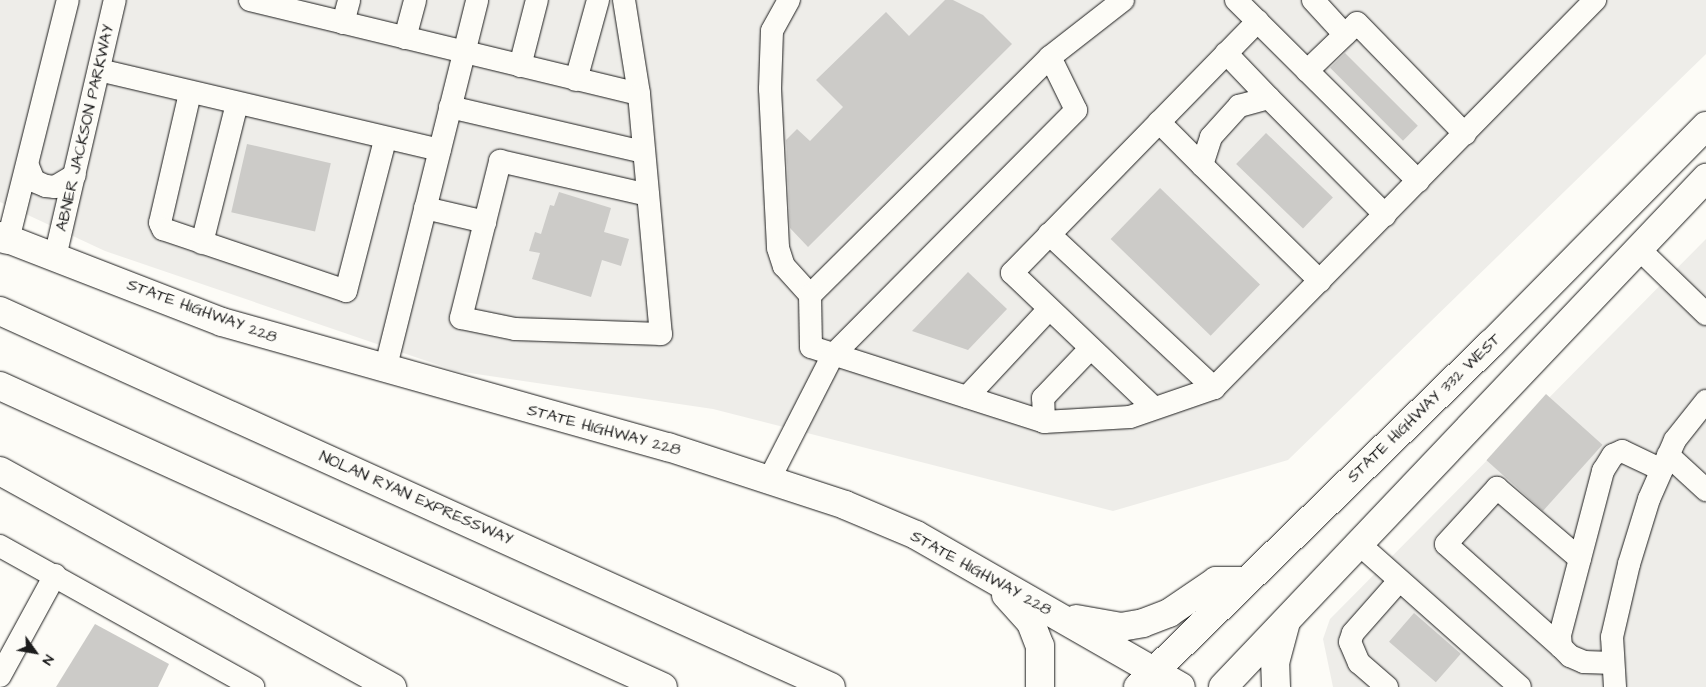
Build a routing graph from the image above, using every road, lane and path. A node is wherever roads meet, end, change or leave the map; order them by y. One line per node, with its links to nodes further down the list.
1 (68, 0): 39 (street)
2 (115, 0): 24 (street, ABNER JACKSON PARKWAY)
3 (250, 0): 15 (street)
4 (349, 0): 17 (street)
5 (415, 0): 19 (street)
6 (477, 0): 20 (street)
7 (537, 0): 23 (street)
8 (598, 0): 26 (street)
9 (624, 0): 28 (street)
10 (789, 0): 53 (street)
11 (1123, 0): 22 (street)
12 (1236, 0): 16 (street)
13 (1313, 0): 18 (street)
14 (1595, 0): 34 (street)
15 (286, 4): 17 (street)
16 (1258, 21): 21 (street); 25 (street)
17 (343, 23): 19 (street)
18 (1345, 35): 25 (street); 34 (street)
19 (405, 38): 20 (street)
20 (464, 53): 23 (street); 31 (street)
21 (1226, 53): 29 (street); 32 (street)
22 (1050, 58): 53 (street); 58 (street)
23 (520, 66): 26 (street)
24 (99, 70): 27 (street); 40 (street, ABNER JACKSON PARKWAY)
25 (1307, 71): 42 (street)
26 (576, 80): 28 (street)
27 (190, 93): 30 (street); 49 (street)
28 (639, 94): 37 (street)
29 (1269, 98): 38 (street); 45 (street)
30 (236, 104): 35 (street); 49 (street)
31 (450, 107): 36 (street); 37 (street)
32 (1159, 122): 38 (street); 47 (street)
33 (1706, 126): 75 (main road, STATE HIGHWAY 332 WEST)
34 (1464, 134): 42 (street)
35 (384, 140): 36 (street); 49 (street)
36 (440, 150): 44 (street)
37 (644, 152): 43 (street)
38 (1202, 165): 52 (street)
39 (28, 166): 40 (street); 48 (street)
40 (75, 174): 51 (street, ABNER JACKSON PARKWAY)
41 (1706, 178): 50 (main road)
42 (1418, 181): 45 (street)
43 (648, 195): 46 (street); 46 (street)
44 (425, 208): 46 (street); 59 (street)
45 (1385, 215): 52 (street)
46 (485, 222)
47 (1049, 234): 54 (street); 61 (street)
48 (3, 238): 51 (main road, STATE HIGHWAY 228)
49 (202, 243)
50 (1638, 248): 56 (street); 70 (main road)
51 (55, 256): 59 (main road, STATE HIGHWAY 228)
52 (1320, 281): 61 (street)
53 (810, 296): 58 (street)
54 (1049, 309): 57 (street); 62 (street)
55 (0, 312): 89 (main road, NOLAN RYAN EXPRESSWAY)
56 (1706, 314)
57 (1091, 348): 64 (street); 65 (street)
58 (833, 355): 62 (street); 68 (street)
59 (385, 370): 68 (main road, STATE HIGHWAY 228)
60 (0, 386): 88 (main road)
61 (1214, 388): 64 (street)
62 (967, 397): 65 (street)
63 (1706, 401): 66 (street)
64 (1154, 408): 65 (street)
65 (1044, 422)
66 (1665, 463): 69 (street); 72 (street); 81 (street)
67 (0, 471): 87 (main road)
68 (770, 478): 74 (main road, STATE HIGHWAY 228)
69 (1706, 490)
70 (1359, 544): 76 (street); 78 (main road)
71 (0, 546): 73 (street)
72 (1580, 559): 79 (street); 79 (street)
73 (56, 575): 80 (street); 83 (street)
74 (987, 576): 77 (main road, STATE HIGHWAY 228); 90 (main road)
75 (1244, 581): 77 (main road); 84 (main road, STATE HIGHWAY 332 WEST)
76 (1399, 581): 85 (street); 94 (street)
77 (1058, 616): 84 (main road, STATE HIGHWAY 228)
78 (1286, 622): 92 (main road); 93 (main road)
79 (1561, 647): 81 (street)
80 (6, 650): 82 (street)
81 (1613, 663): 95 (street)
82 (0, 676)
83 (221, 679): 86 (street)
84 (1145, 679): 91 (main road, STATE HIGHWAY 228)
85 (1509, 684)
86 (252, 687)
87 (392, 687)
88 (663, 687)
89 (831, 687)
90 (1040, 687)
91 (1182, 687)
92 (1223, 687)
93 (1276, 687)
94 (1386, 687)
95 (1615, 687)

